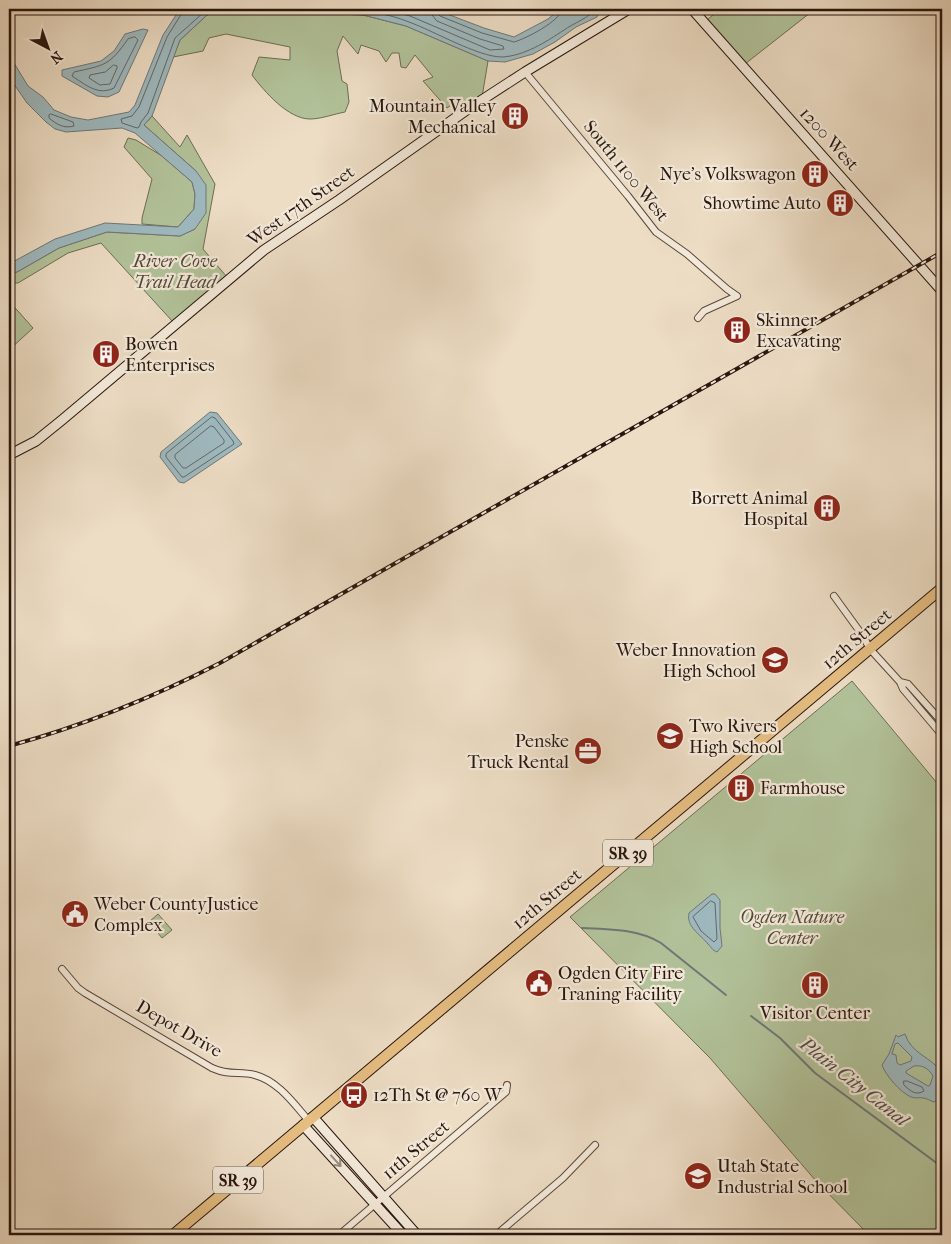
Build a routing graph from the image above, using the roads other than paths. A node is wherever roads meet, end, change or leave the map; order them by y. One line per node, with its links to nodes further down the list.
1 (630, 9): 3 (street, West 17th Street)
2 (692, 9): 5 (street, 1200 West)
3 (525, 72): 4 (street, South 1100 West); 8 (street, West 17th Street)
4 (726, 289): 6 (street); 6 (street, South 1100 West)
5 (942, 291)
6 (721, 303): 7 (street)
7 (698, 318)
8 (9, 455)
9 (942, 588): 11 (main road, 12th Street / SR 39)
10 (834, 596): 11 (street)
11 (870, 649): 12 (street); 19 (main road, 12th Street / SR 39)
12 (900, 682): 13 (street); 14 (street)
13 (919, 696): 14 (street); 15 (street)
14 (913, 701): 16 (street)
15 (942, 722)
16 (942, 735)
17 (62, 969): 19 (street, Depot Drive)
18 (507, 1085): 21 (street, 11th Street)
19 (309, 1121): 21 (street, Depot Drive); 22 (street, Depot Drive, one-way to 22); 23 (main road, 12th Street / SR 39)
20 (595, 1146): 27 (street)
21 (383, 1198): 22 (street, 11th Street); 26 (street, Depot Drive)
22 (375, 1205): 24 (street, 11th Street); 25 (street, Depot Drive)
23 (173, 1235)
24 (340, 1235)
25 (403, 1235)
26 (417, 1235)
27 (496, 1235)

